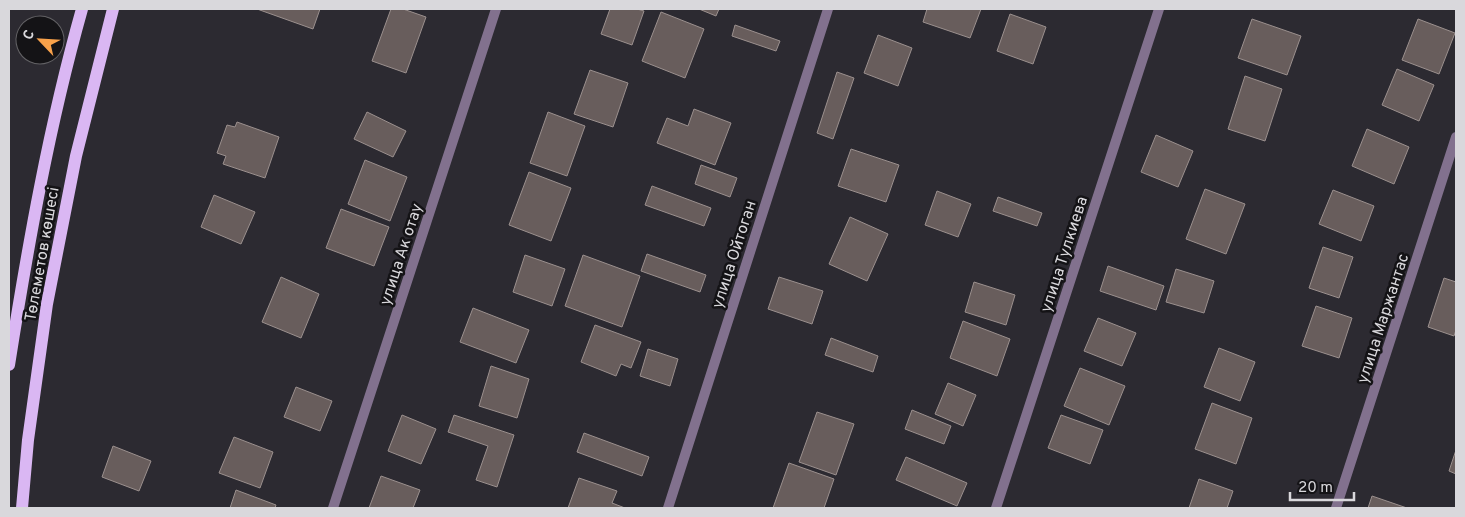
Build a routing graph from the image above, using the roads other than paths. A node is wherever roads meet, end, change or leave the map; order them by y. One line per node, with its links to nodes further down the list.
1 (82, 9): 7 (main road, Төлеметов көшесі)
2 (112, 9): 8 (main road, Төлеметов көшесі)
3 (496, 9): 9 (street, улица Ак отау)
4 (828, 9): 10 (street, улица Ойтоган)
5 (1159, 9): 11 (street, улица Тулкиева)
6 (1456, 137): 12 (street, улица Маржантас)
7 (9, 365)
8 (22, 508)
9 (333, 508)
10 (668, 508)
11 (996, 508)
12 (1336, 508)

